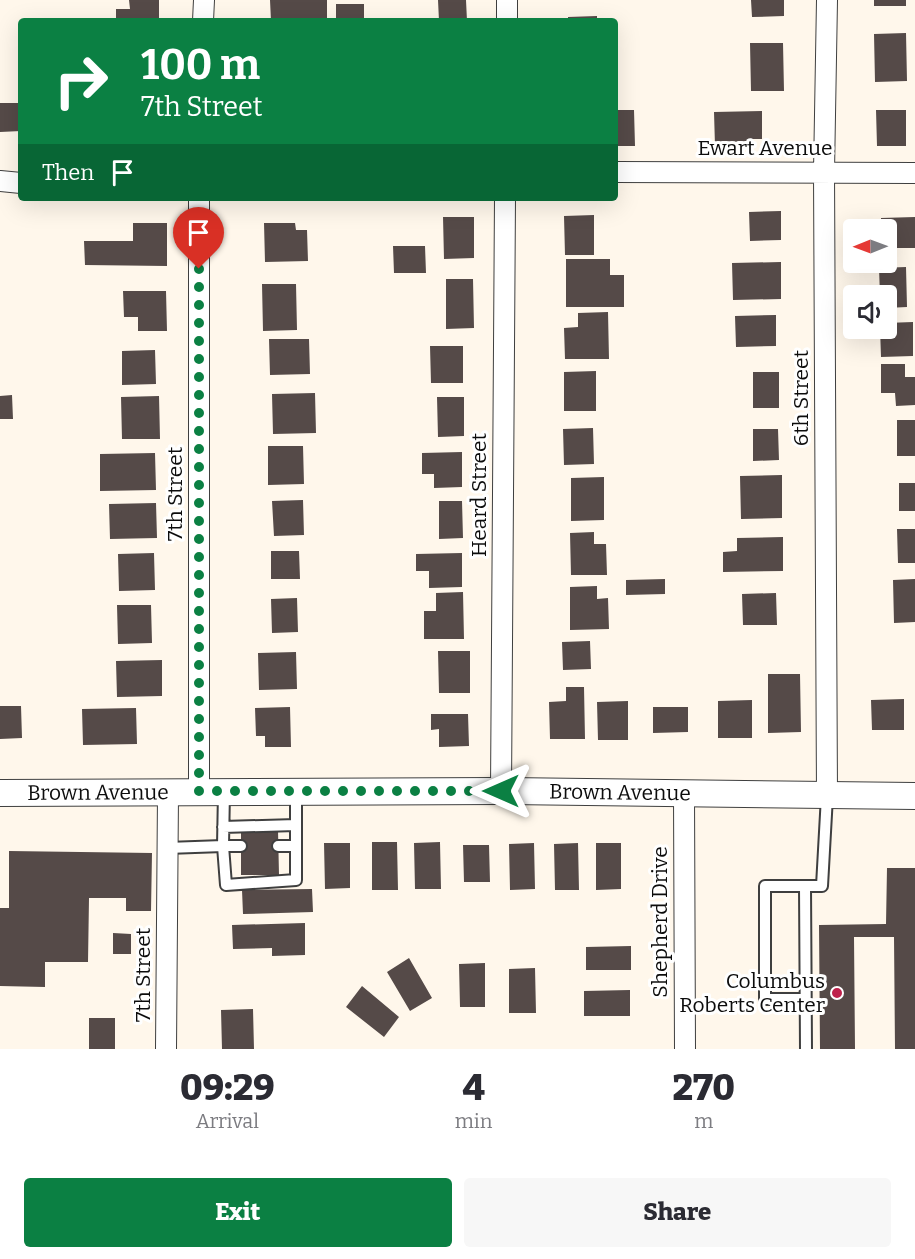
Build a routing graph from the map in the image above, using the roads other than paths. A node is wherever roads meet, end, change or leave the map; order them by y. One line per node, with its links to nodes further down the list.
1 (204, 0): 4 (street)
2 (507, 0): 5 (street)
3 (827, 0): 7 (street, 6th Street)
4 (203, 18)
5 (507, 18)
6 (618, 172): 7 (street, Ewart Avenue)
7 (824, 172): 8 (street, Ewart Avenue); 19 (street, 6th Street)
8 (915, 172)
9 (0, 182): 10 (street)
10 (18, 183)
11 (199, 201): 13 (street, 7th Street)
12 (505, 201): 15 (street, Heard Street)
13 (211, 791): 14 (street, Brown Avenue); 17 (street, Brown Avenue); 22 (lane)
14 (296, 791): 15 (street, Brown Avenue); 21 (lane)
15 (501, 791): 18 (street, Brown Avenue)
16 (0, 793): 17 (street, Brown Avenue)
17 (168, 794): 27 (street, 7th Street)
18 (684, 794): 19 (street, Brown Avenue); 31 (street, Shepherd Drive)
19 (827, 796): 20 (street, Brown Avenue); 28 (lane)
20 (915, 796)
21 (296, 825): 22 (lane); 26 (lane)
22 (223, 827): 23 (lane)
23 (223, 846): 24 (lane); 26 (lane); 27 (lane)
24 (241, 846)
25 (278, 846): 26 (lane)
26 (296, 846)
27 (167, 848): 30 (street, 7th Street)
28 (805, 886): 29 (lane); 29 (lane)
29 (805, 999): 32 (lane)
30 (166, 1049)
31 (685, 1049)
32 (806, 1049)

